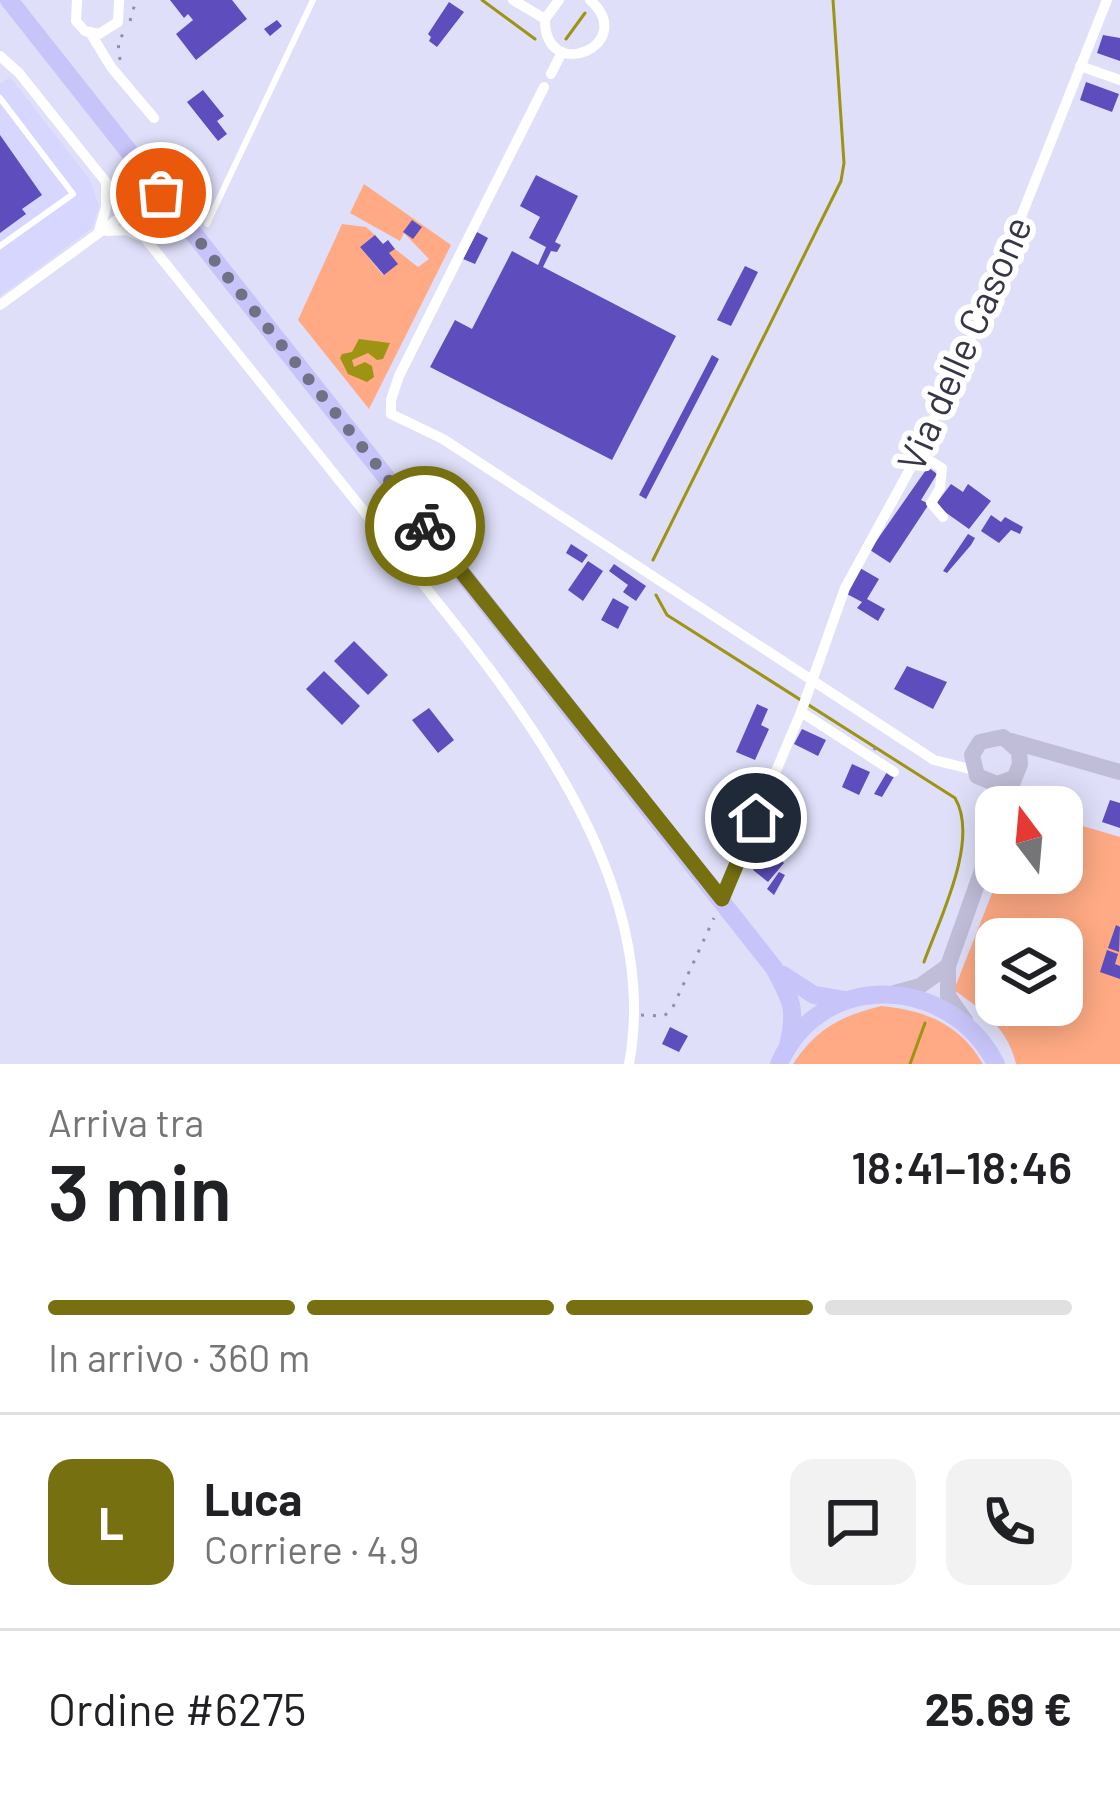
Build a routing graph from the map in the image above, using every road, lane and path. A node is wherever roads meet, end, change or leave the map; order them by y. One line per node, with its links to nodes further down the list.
1 (8, 0): 46 (main road)
2 (77, 0): 11 (street)
3 (136, 0): 18 (path)
4 (313, 0): 26 (lane)
5 (513, 0): 12 (street)
6 (559, 0): 12 (street)
7 (590, 0): 15 (street)
8 (1107, 0): 17 (street, Via delle Casone)
9 (62, 2): 11 (street)
10 (122, 2): 13 (street)
11 (74, 15): 14 (street)
12 (545, 19): 15 (street)
13 (113, 28): 14 (street); 18 (street)
14 (91, 34): 18 (street)
15 (562, 52): 19 (street)
16 (0, 56): 24 (street)
17 (1080, 66): 20 (street); 31 (street, Via delle Casone)
18 (122, 72): 23 (street)
19 (550, 74)
20 (1120, 80)
21 (544, 87): 33 (street)
22 (0, 98): 29 (lane)
23 (154, 118)
24 (106, 182): 25 (street); 27 (street)
25 (129, 211): 27 (street); 28 (street)
26 (207, 224)
27 (98, 234): 28 (street); 30 (street)
28 (145, 238): 51 (street)
29 (0, 246)
30 (0, 305)
31 (917, 453): 32 (street); 33 (street, Via delle Casone)
32 (943, 517)
33 (807, 686): 34 (street, Via delle Casone); 39 (street)
34 (800, 708): 41 (street); 46 (street, Via delle Casone)
35 (880, 740): 37 (path)
36 (1011, 741): 38 (street); 39 (street); 40 (street)
37 (873, 751)
38 (1067, 755): 40 (street); 42 (street)
39 (976, 769): 40 (street); 43 (street)
40 (1016, 771): 44 (street)
41 (894, 772)
42 (1120, 772)
43 (985, 786)
44 (1011, 786)
45 (975, 891): 47 (street)
46 (722, 899): 48 (main road); 51 (path)
47 (948, 966): 49 (street); 52 (street)
48 (774, 968): 50 (main road); 53 (main road)
49 (888, 994): 50 (main road); 52 (main road)
50 (850, 1000): 53 (main road)
51 (635, 1014): 54 (street)
52 (969, 1025): 55 (main road)
53 (784, 1055)
54 (629, 1064)
55 (996, 1064)

